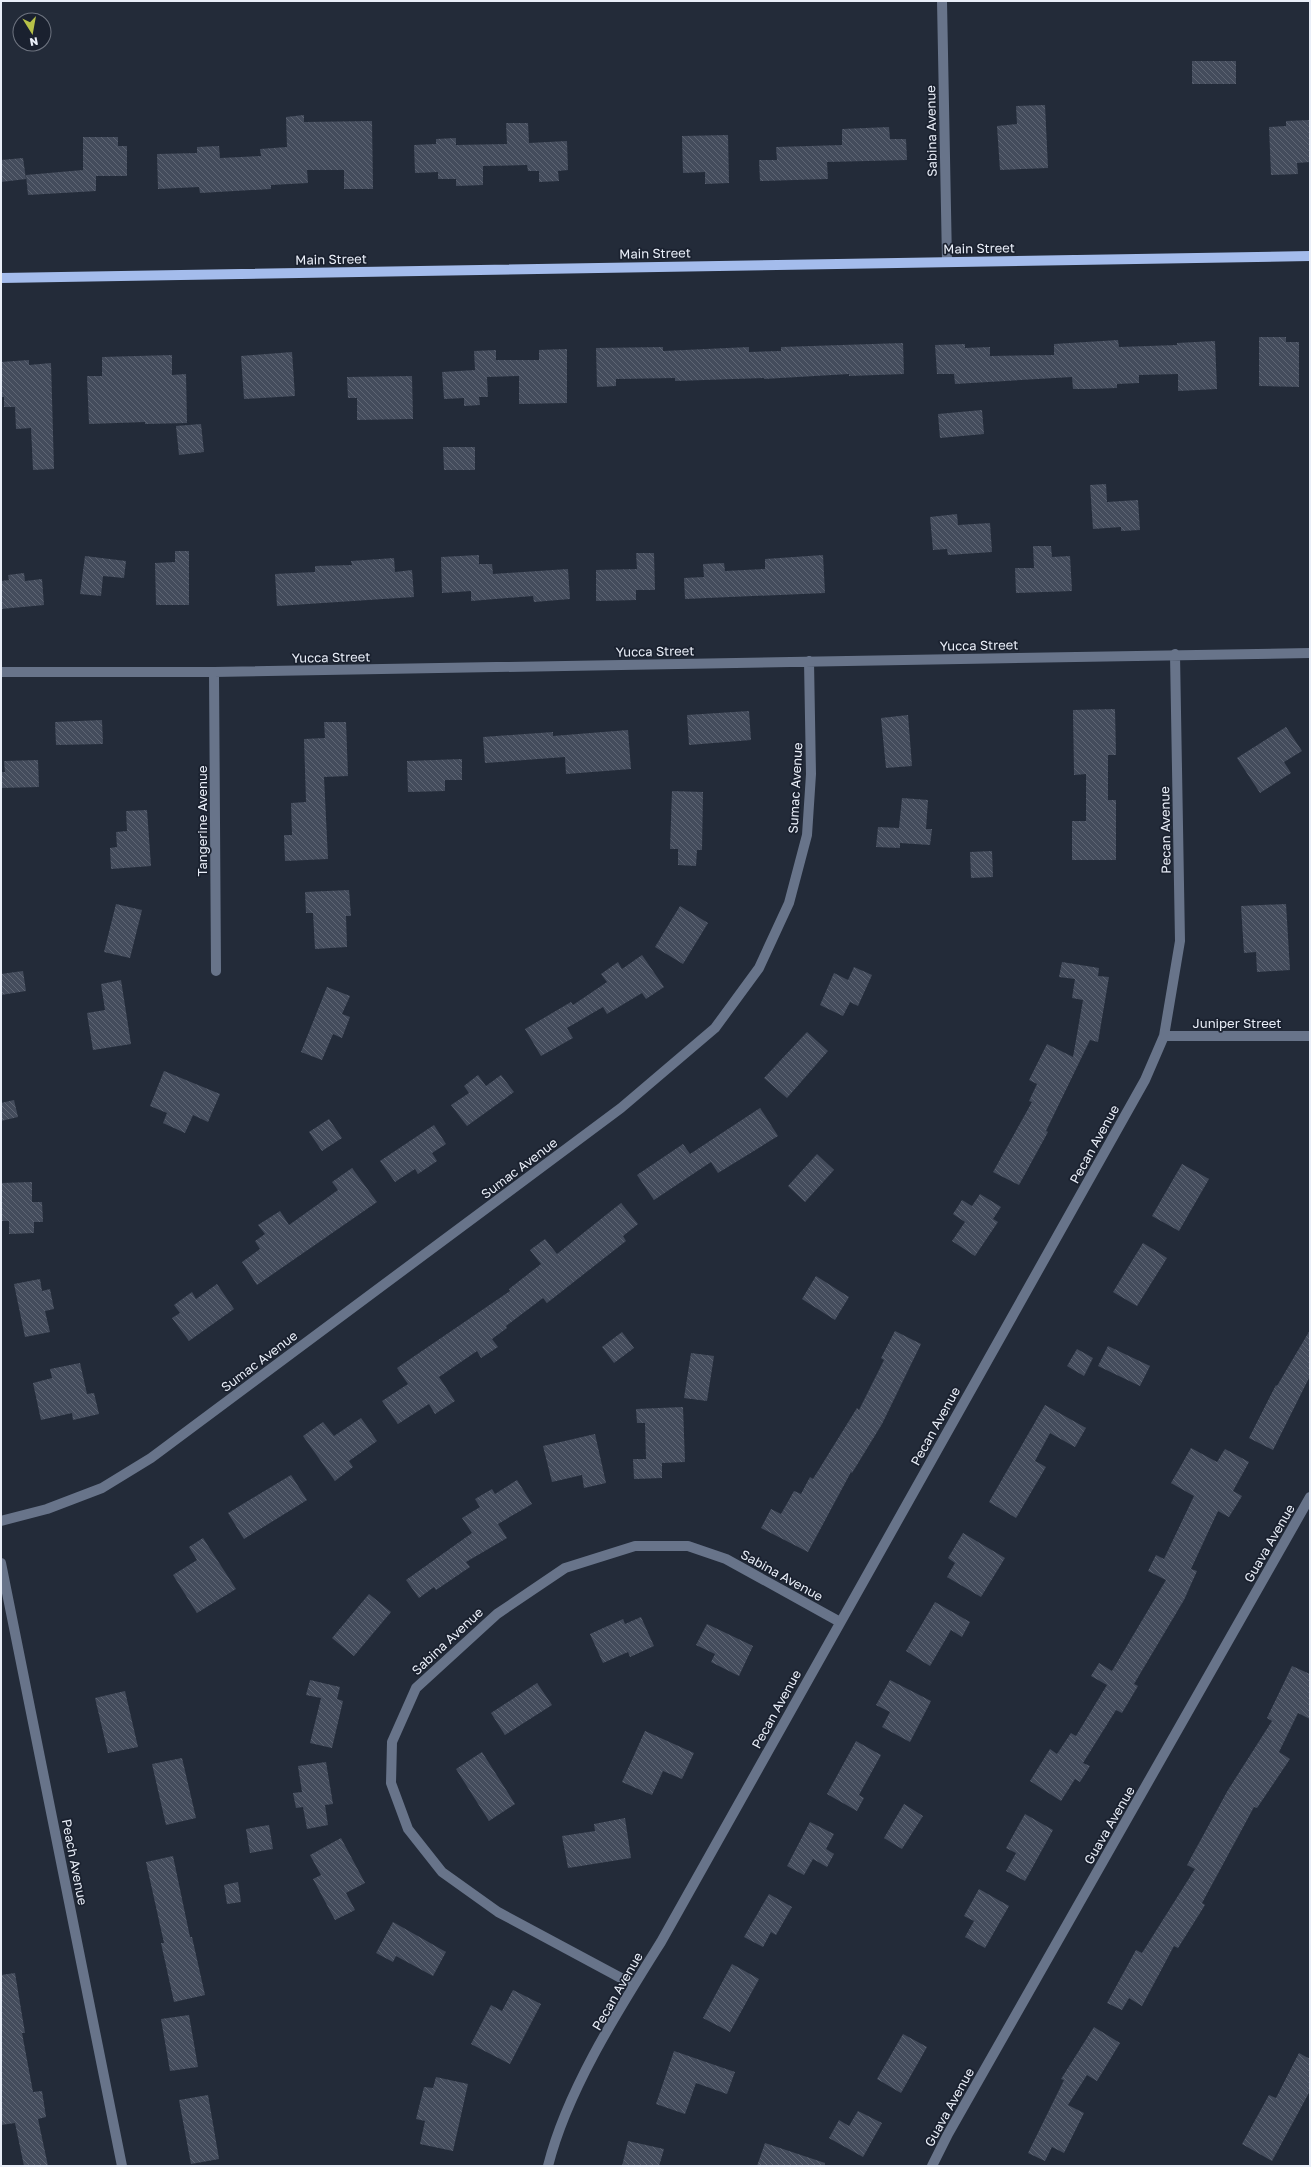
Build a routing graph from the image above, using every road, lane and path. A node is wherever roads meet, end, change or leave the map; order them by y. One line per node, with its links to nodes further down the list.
1 (942, 1): 3 (street, Sabina Avenue)
2 (1310, 256): 3 (main road, Main Street)
3 (947, 261): 4 (main road, Main Street)
4 (1, 278)
5 (1310, 652): 6 (street, Yucca Street)
6 (1175, 654): 7 (street, Yucca Street); 11 (street, Pecan Avenue)
7 (809, 661): 9 (street, Yucca Street); 14 (street, Sumac Avenue)
8 (1, 672): 9 (street, Yucca Street)
9 (214, 672): 10 (street, Tangerine Avenue)
10 (216, 971)
11 (1164, 1036): 12 (street, Juniper Street); 16 (street, Pecan Avenue)
12 (1310, 1036)
13 (1310, 1498): 20 (street, Guava Avenue)
14 (1, 1521)
15 (1, 1563): 18 (street, Peach Avenue)
16 (840, 1622): 17 (street, Pecan Avenue); 17 (street, Sabina Avenue)
17 (634, 1985): 19 (street, Pecan Avenue)
18 (122, 2166)
19 (548, 2166)
20 (932, 2166)

